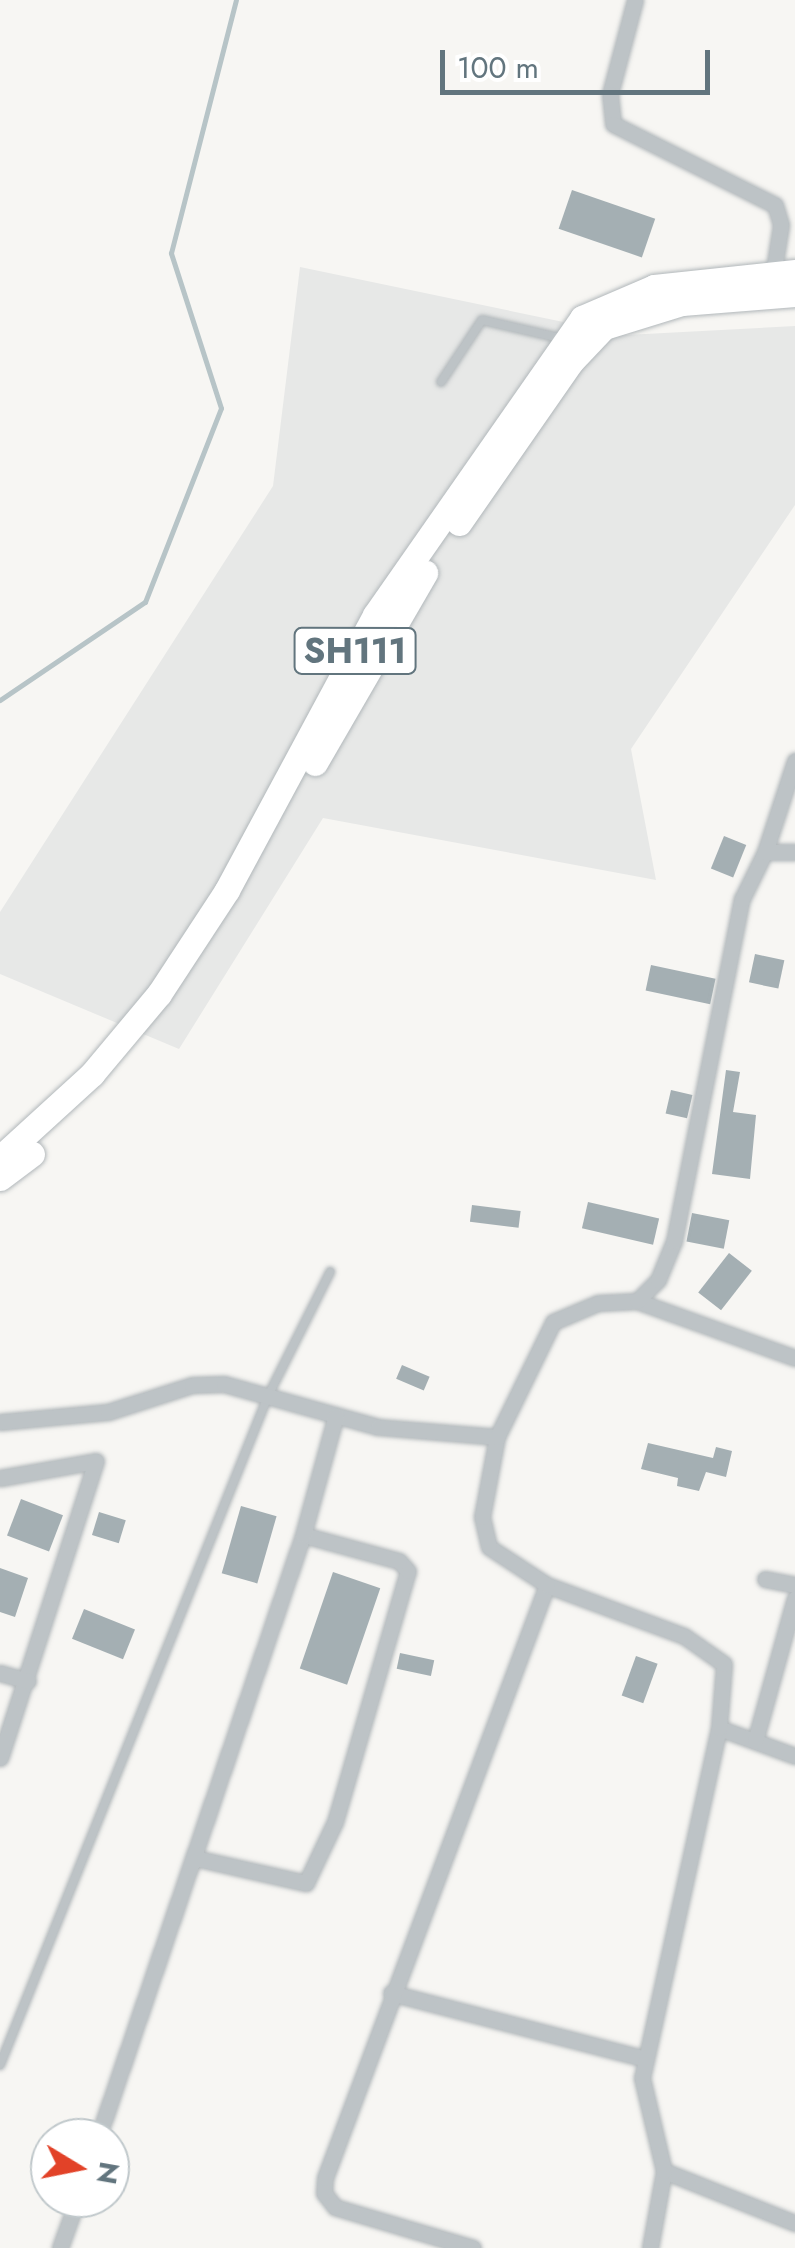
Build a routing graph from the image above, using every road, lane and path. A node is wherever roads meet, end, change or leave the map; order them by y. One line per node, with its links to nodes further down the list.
1 (635, 0): 2 (street)
2 (784, 274): 4 (main road, SH111)
3 (795, 294): 10 (main road, SH111)
4 (565, 339): 5 (lane); 9 (main road, SH111)
5 (440, 382)
6 (795, 761): 7 (street)
7 (765, 852): 8 (street); 12 (street)
8 (795, 852)
9 (0, 1158)
10 (0, 1178)
11 (330, 1272): 14 (lane)
12 (637, 1300): 13 (street); 17 (street)
13 (795, 1358)
14 (268, 1396): 15 (street); 16 (street); 33 (lane)
15 (336, 1415): 17 (street); 19 (street)
16 (0, 1422)
17 (498, 1437): 21 (street)
18 (0, 1478): 25 (street)
19 (304, 1535): 30 (street); 30 (street)
20 (764, 1578): 22 (street)
21 (547, 1584): 26 (street); 31 (street)
22 (795, 1586)
23 (795, 1598): 27 (street)
24 (0, 1673): 25 (street)
25 (28, 1680): 29 (street)
26 (719, 1728): 27 (street); 32 (street)
27 (755, 1742): 28 (street)
28 (795, 1756)
29 (0, 1758)
30 (195, 1858): 34 (street)
31 (392, 1993): 32 (street); 39 (street)
32 (646, 2060): 35 (street)
33 (0, 2065)
34 (105, 2118)
35 (664, 2172): 37 (street); 40 (street)
36 (71, 2218): 38 (street)
37 (795, 2223)
38 (60, 2248)
39 (473, 2248)
40 (650, 2248)

